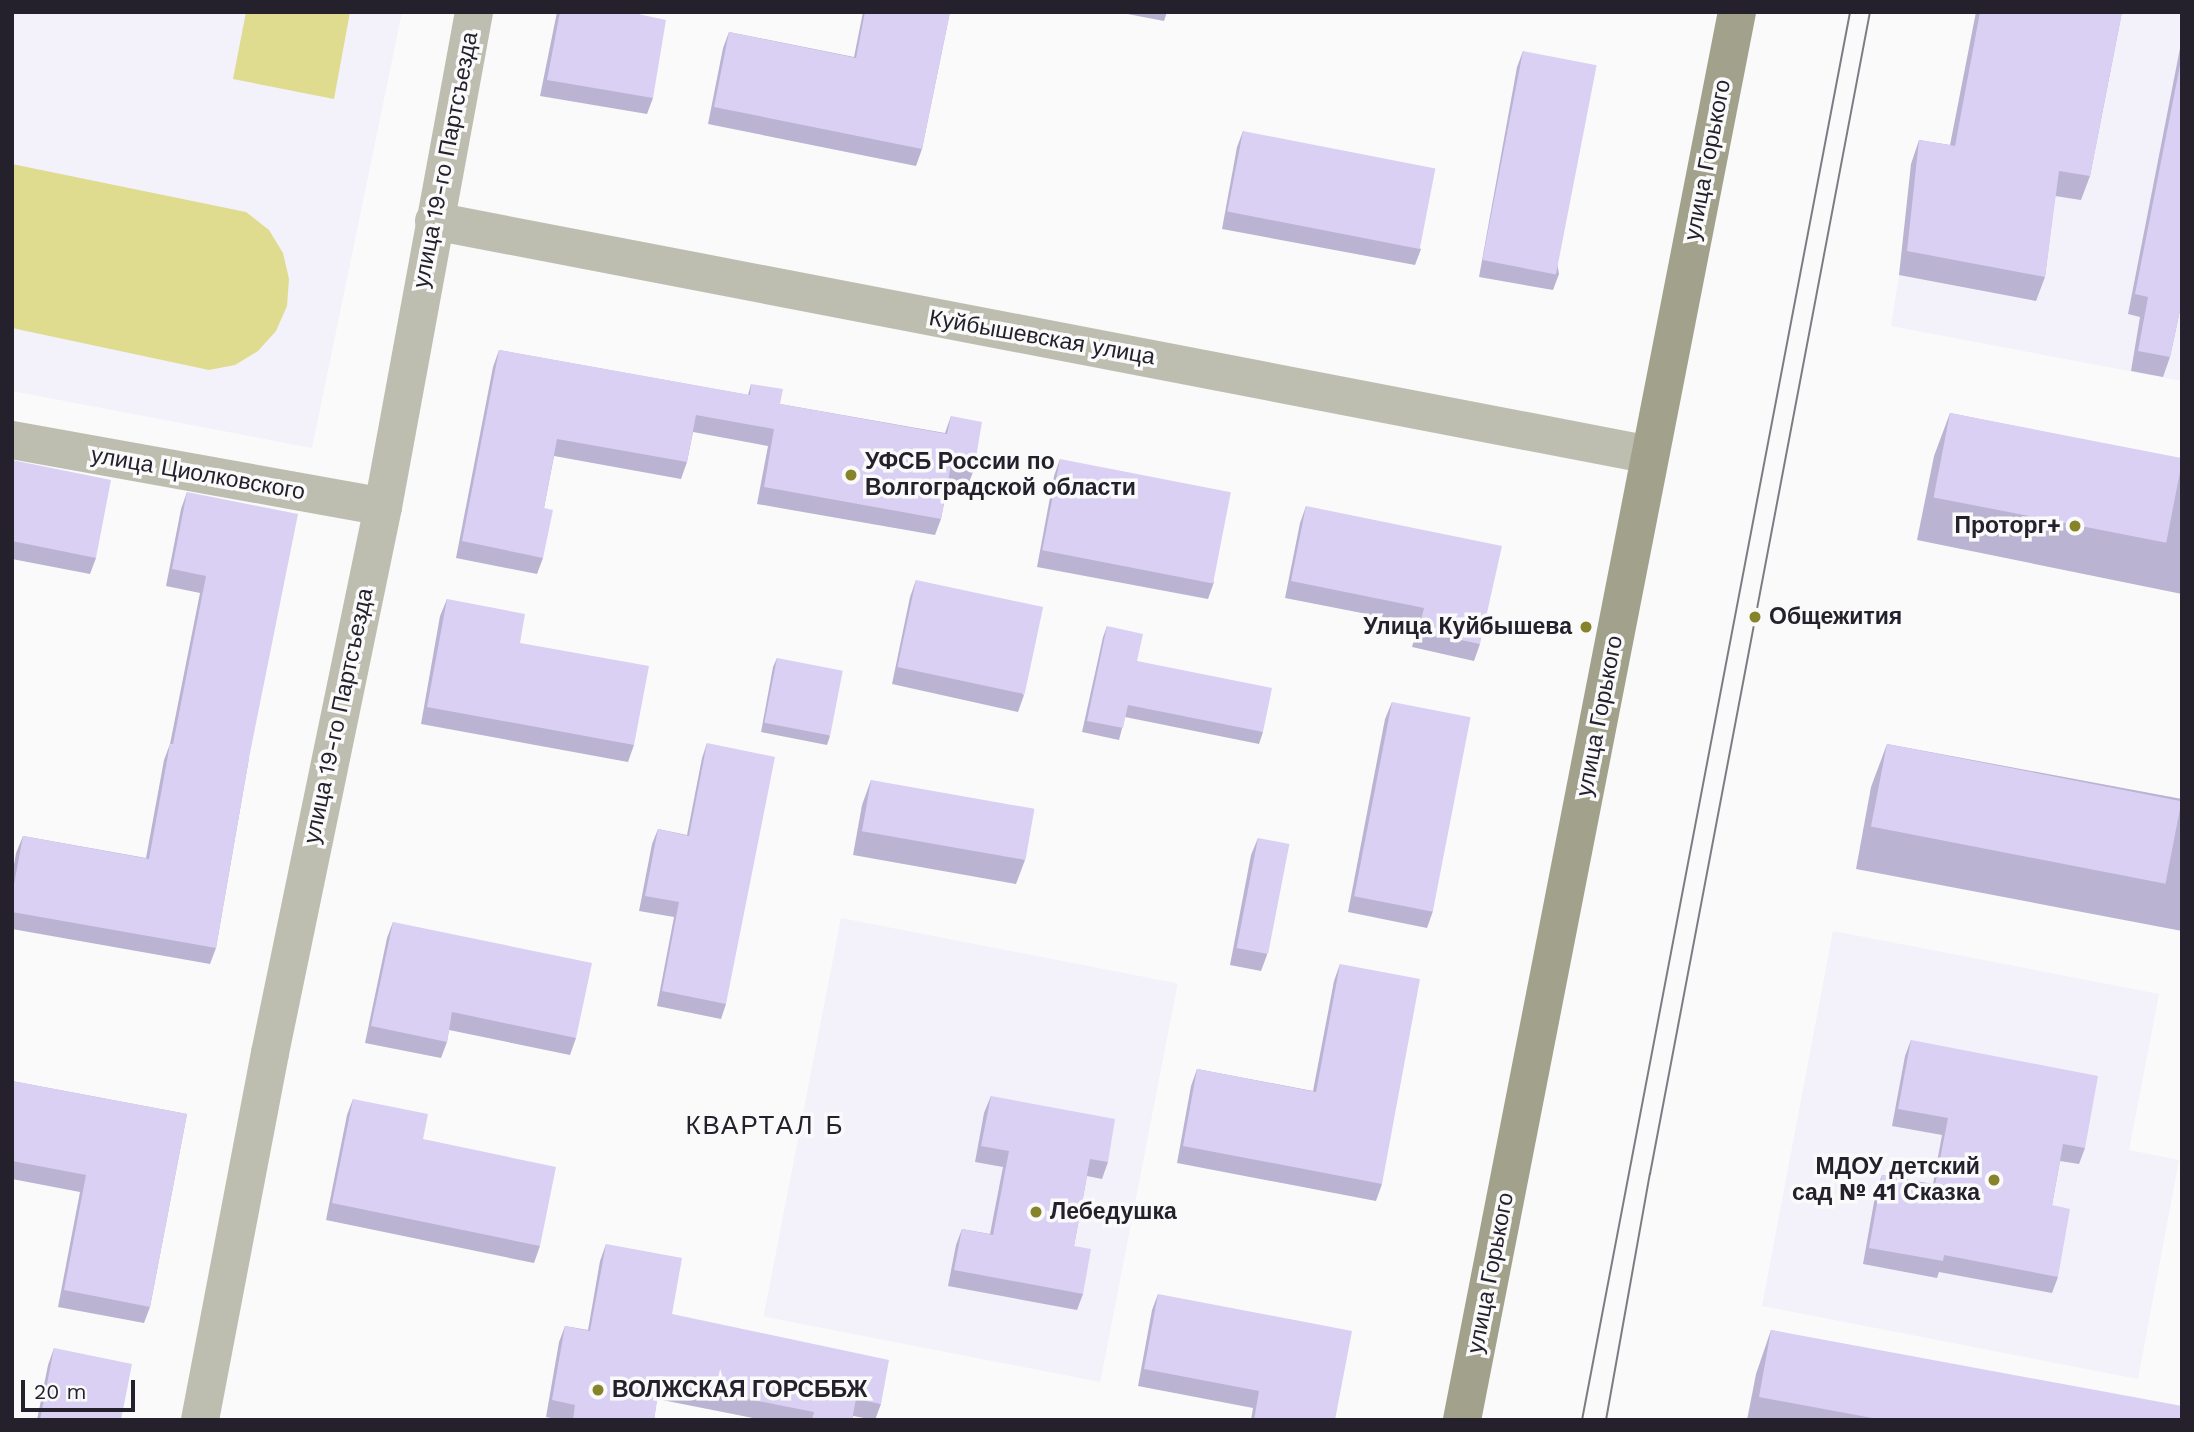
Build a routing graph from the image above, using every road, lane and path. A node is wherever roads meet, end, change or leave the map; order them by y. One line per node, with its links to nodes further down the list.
1 (474, 12): 3 (street, улица 19-го Партсъезда)
2 (1737, 12): 5 (street, улица Горького)
3 (434, 221): 5 (street, Куйбышевская улица); 6 (street, улица 19-го Партсъезда)
4 (12, 440): 6 (street, улица Циолковского)
5 (1650, 455): 8 (street, улица Горького)
6 (383, 507): 7 (street, улица 19-го Партсъезда)
7 (200, 1420)
8 (1462, 1420)

